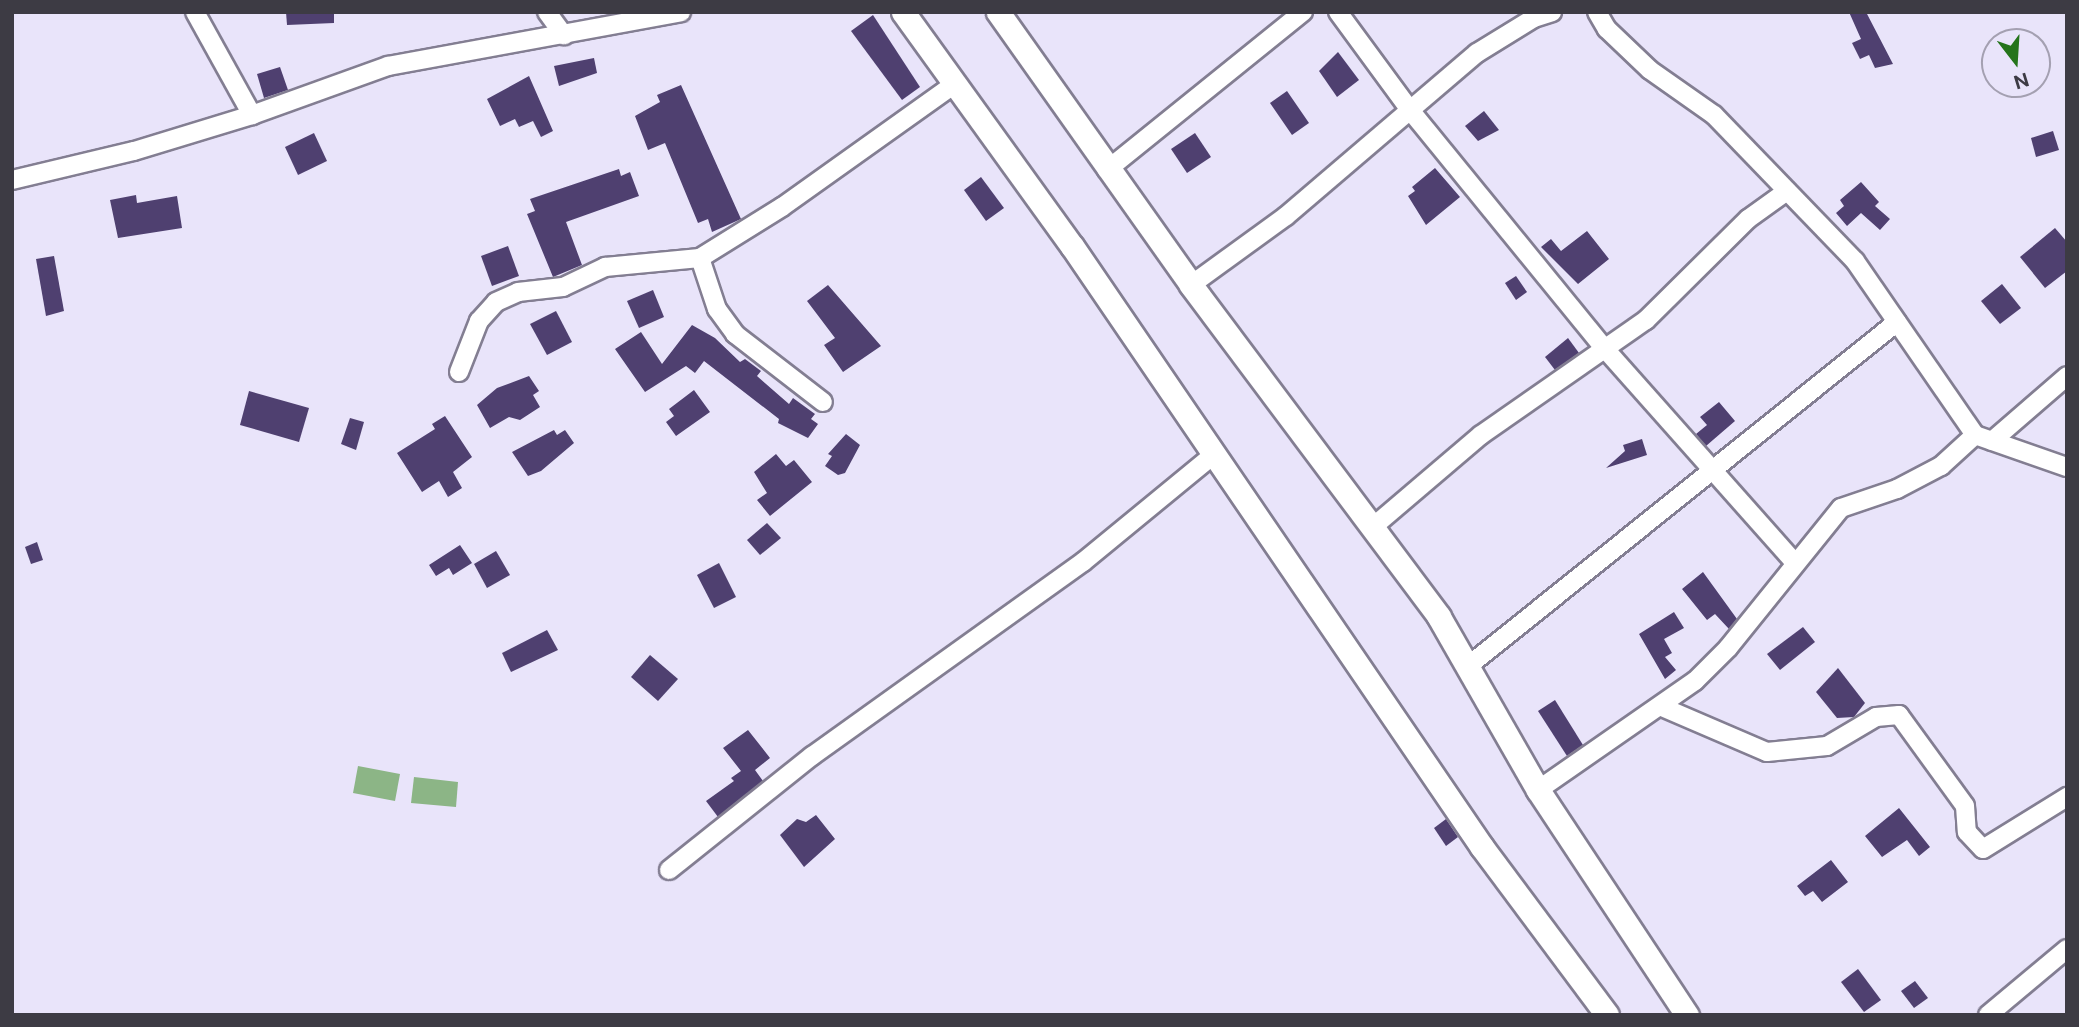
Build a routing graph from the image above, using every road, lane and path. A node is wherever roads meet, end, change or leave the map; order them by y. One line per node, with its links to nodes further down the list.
1 (195, 12): 13 (street)
2 (547, 12): 10 (street)
3 (681, 12): 10 (street)
4 (903, 12): 11 (street)
5 (998, 12): 14 (street)
6 (1303, 12): 14 (street)
7 (1338, 12): 12 (street)
8 (1552, 12): 12 (street)
9 (1597, 12): 16 (street)
10 (564, 35): 13 (street)
11 (953, 85): 17 (street); 25 (street)
12 (1410, 110): 18 (street); 20 (street)
13 (252, 116): 15 (street)
14 (1107, 170): 18 (street)
15 (12, 180)
16 (1787, 191): 19 (street); 20 (street)
17 (700, 258): 21 (street); 23 (street)
18 (1191, 285): 28 (street)
19 (1897, 321): 24 (street); 27 (street)
20 (1606, 350): 27 (street); 28 (street)
21 (459, 372)
22 (2067, 376): 24 (street)
23 (823, 402)
24 (1984, 438): 26 (street); 29 (street)
25 (1212, 456): 34 (street); 36 (street)
26 (2067, 467)
27 (1710, 472): 29 (street); 30 (street)
28 (1374, 526): 30 (street)
29 (1795, 563): 31 (street)
30 (1467, 667): 32 (street)
31 (1662, 707): 32 (street); 33 (street)
32 (1538, 790): 37 (street)
33 (2067, 797)
34 (669, 870)
35 (2067, 950): 38 (street)
36 (1607, 1015)
37 (1687, 1015)
38 (1988, 1015)

